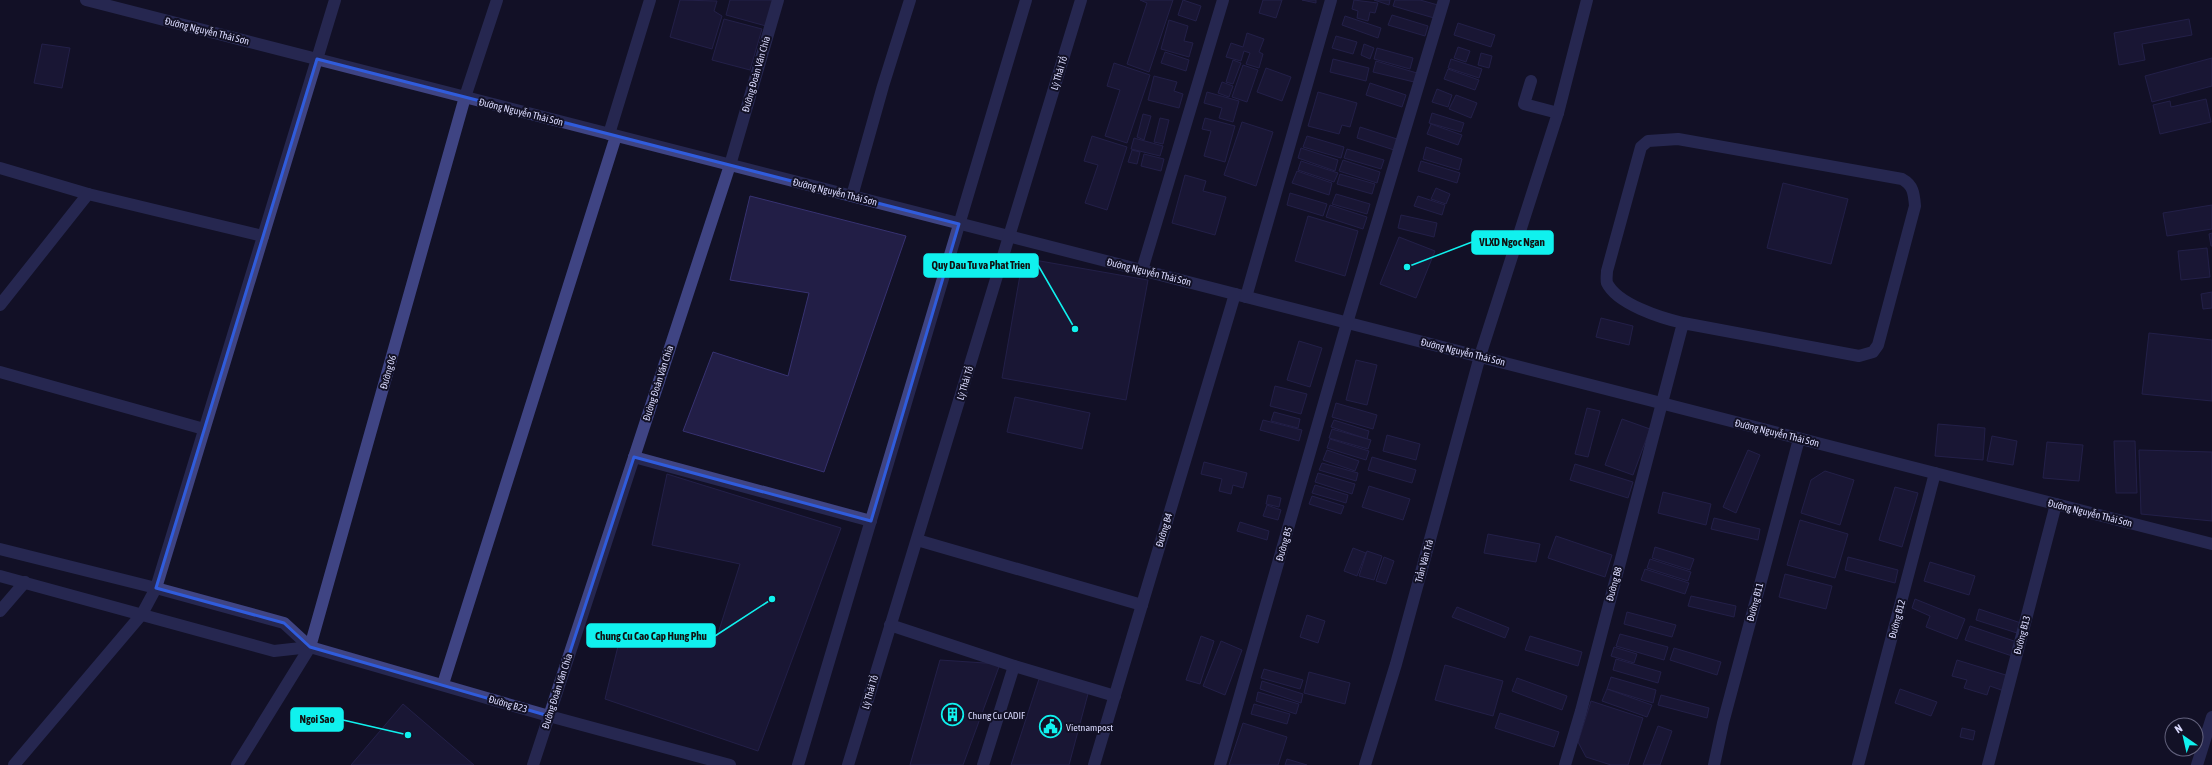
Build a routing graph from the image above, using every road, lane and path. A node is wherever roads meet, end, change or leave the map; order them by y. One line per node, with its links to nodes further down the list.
1 (86, 0): 13 (street, Đường Nguyễn Thái Sơn)
2 (335, 0): 13 (street)
3 (497, 0): 15 (street, Đường 06)
4 (650, 0): 17 (street)
5 (778, 0): 18 (street, Đường Đoàn Văn Chia)
6 (910, 0): 21 (street)
7 (1026, 0): 22 (street)
8 (1080, 0): 24 (street, Lý Thái Tổ)
9 (1223, 0): 25 (street)
10 (1331, 0): 26 (street, Đường B4)
11 (1444, 0): 28 (street, Đường B5)
12 (1587, 0): 16 (street, Trần Văn Trà)
13 (317, 59): 15 (street, Đường Nguyễn Thái Sơn); 23 (street)
14 (1531, 81): 16 (street)
15 (465, 97): 17 (street, Đường Nguyễn Thái Sơn); 49 (street, Đường 06)
16 (1558, 113): 30 (street, Trần Văn Trà)
17 (613, 135): 18 (street, Đường Nguyễn Thái Sơn); 51 (street)
18 (730, 165): 21 (street, Đường Nguyễn Thái Sơn); 35 (street, Đường Đoàn Văn Chia)
19 (0, 168): 20 (street)
20 (88, 194): 23 (street); 27 (street)
21 (852, 196): 22 (street, Đường Nguyễn Thái Sơn)
22 (959, 224): 24 (street, Đường Nguyễn Thái Sơn); 38 (street)
23 (263, 236): 33 (street)
24 (1009, 236): 25 (street, Đường Nguyễn Thái Sơn); 39 (street, Lý Thái Tổ)
25 (1142, 270): 26 (street, Đường Nguyễn Thái Sơn)
26 (1240, 296): 28 (street, Đường Nguyễn Thái Sơn); 45 (street, Đường B4)
27 (0, 305)
28 (1348, 323): 30 (street, Đường Nguyễn Thái Sơn); 63 (street, Đường B5)
29 (1683, 323): 29 (street); 32 (street, Đường B8)
30 (1480, 356): 32 (street, Đường Nguyễn Thái Sơn); 64 (street, Trần Văn Trà)
31 (0, 372): 33 (street)
32 (1661, 404): 34 (street, Đường Nguyễn Thái Sơn); 65 (street, Đường B8)
33 (204, 429): 44 (street)
34 (1799, 439): 36 (street, Đường Nguyễn Thái Sơn); 66 (street, Đường B11)
35 (634, 457): 38 (street); 53 (street, Đường Đoàn Văn Chia)
36 (1935, 473): 37 (street, Đường Nguyễn Thái Sơn); 67 (street, Đường B12)
37 (2056, 504): 40 (street, Đường Nguyễn Thái Sơn); 68 (street, Đường B13)
38 (871, 521): 59 (street)
39 (917, 540): 45 (street); 48 (street, Lý Thái Tổ)
40 (2211, 543)
41 (0, 549): 44 (street)
42 (0, 576): 43 (street)
43 (24, 582): 46 (street); 47 (street)
44 (156, 588): 47 (street); 49 (street)
45 (1142, 605): 52 (street, Đường B4)
46 (0, 611)
47 (142, 614): 49 (street); 55 (street)
48 (890, 625): 50 (street); 60 (street, Lý Thái Tổ)
49 (310, 646): 51 (street, Đường B23); 56 (street, Đường 06)
50 (1014, 666): 52 (street); 61 (street)
51 (443, 684): 53 (street, Đường B23)
52 (1115, 696): 62 (street, Đường B4)
53 (550, 716): 57 (street, Đường Đoàn Văn Chia); 58 (street, Đường B23)
54 (2212, 717): 69 (street)
55 (14, 765)
56 (237, 765)
57 (533, 765)
58 (730, 765)
59 (798, 765)
60 (848, 765)
61 (982, 765)
62 (1094, 765)
63 (1220, 765)
64 (1365, 765)
65 (1565, 765)
66 (1714, 765)
67 (1858, 765)
68 (1988, 765)
69 (2197, 765)

